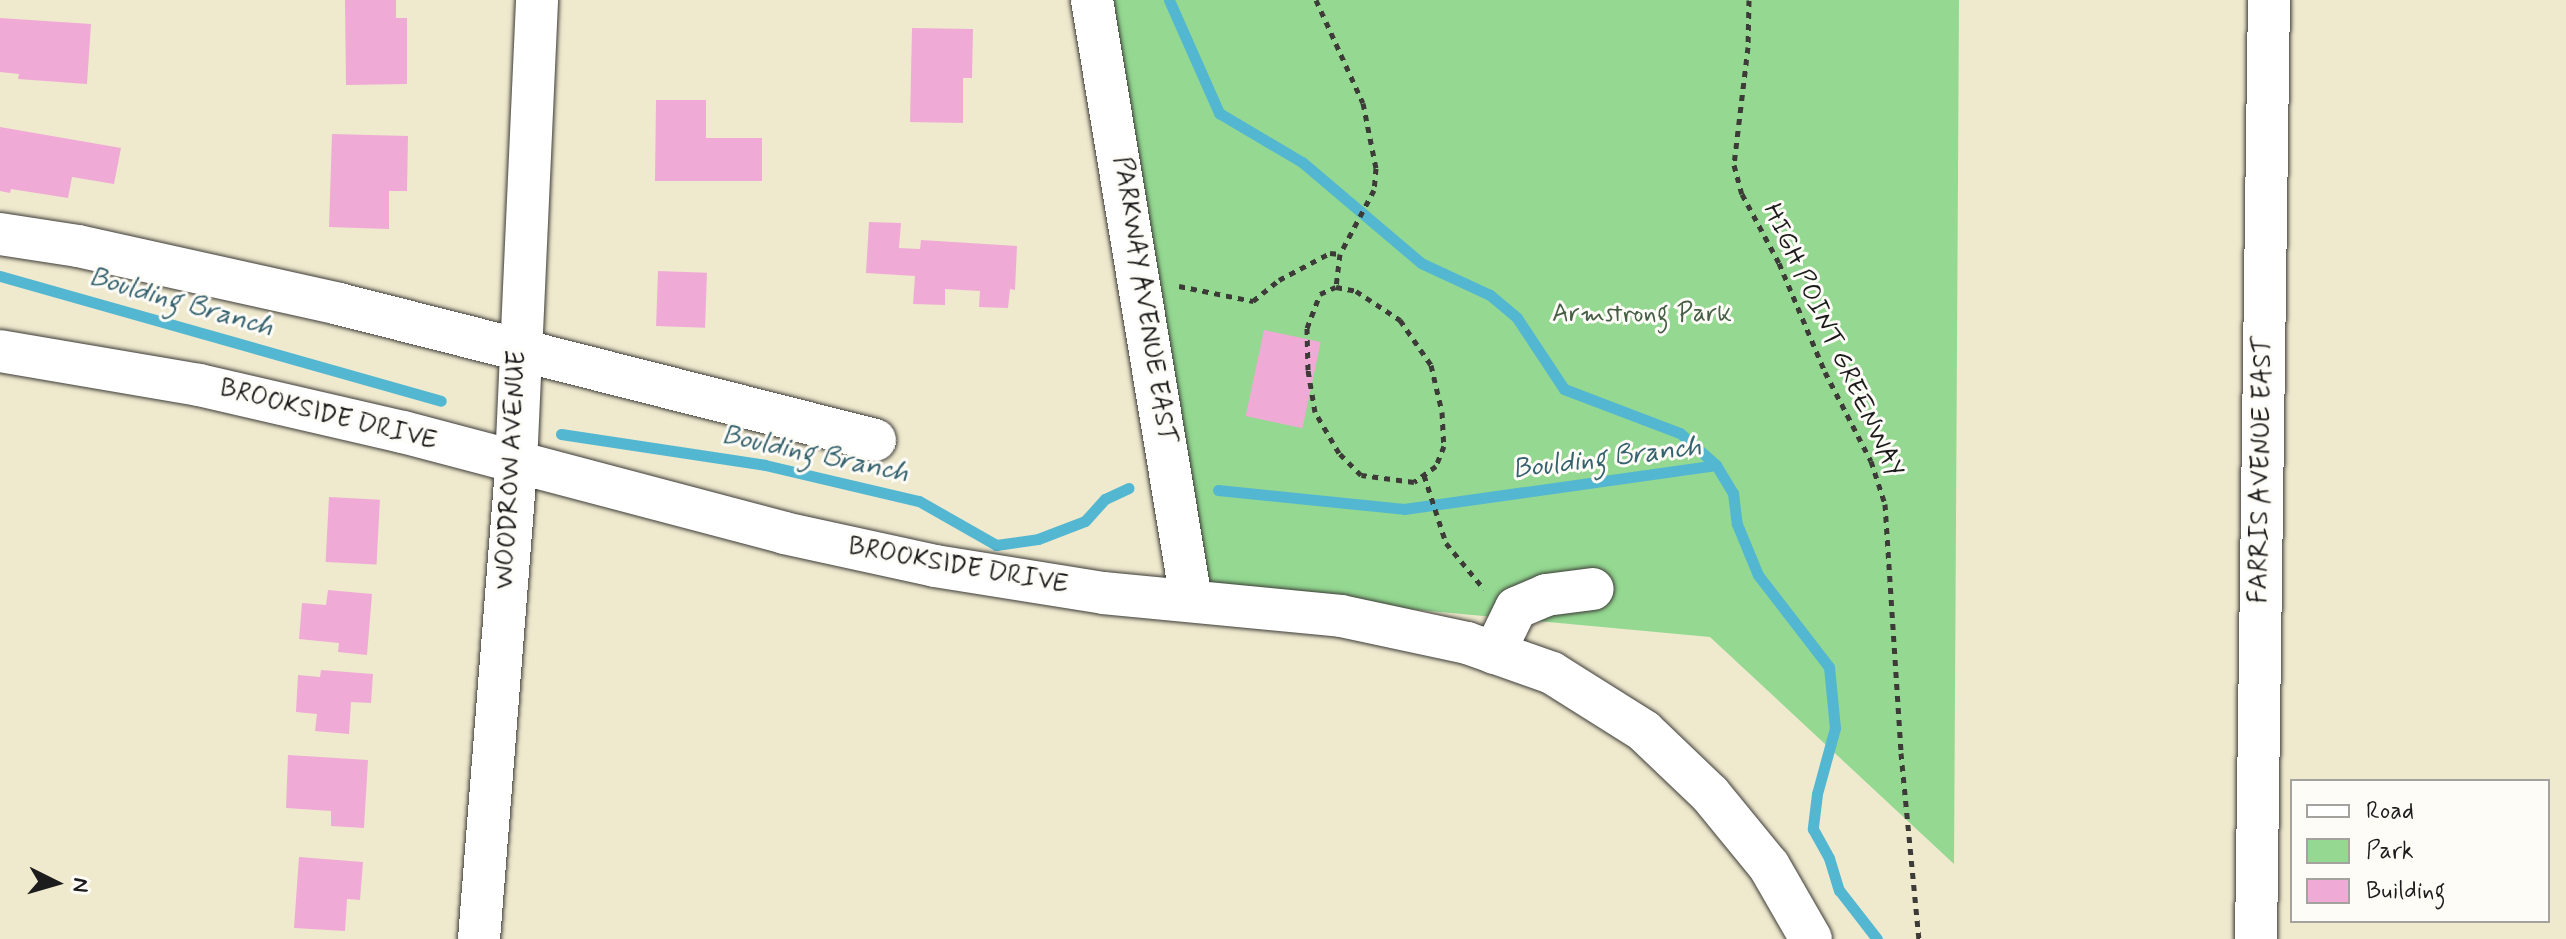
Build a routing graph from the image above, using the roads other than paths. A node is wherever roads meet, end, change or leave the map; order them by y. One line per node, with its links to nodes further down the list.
1 (537, 0): 5 (street, WOODROW AVENUE)
2 (1092, 0): 10 (street, PARKWAY AVENUE EAST)
3 (2269, 0): 14 (street, FARRIS AVENUE EAST)
4 (0, 234): 5 (street)
5 (519, 349): 7 (street); 8 (street, WOODROW AVENUE)
6 (0, 351): 8 (street, BROOKSIDE DRIVE)
7 (875, 440)
8 (516, 464): 10 (street, BROOKSIDE DRIVE); 12 (street, WOODROW AVENUE)
9 (1593, 589): 11 (street)
10 (1191, 600): 11 (street, BROOKSIDE DRIVE)
11 (1494, 653): 13 (street, BROOKSIDE DRIVE)
12 (479, 939)
13 (1811, 939)
14 (2256, 939)

